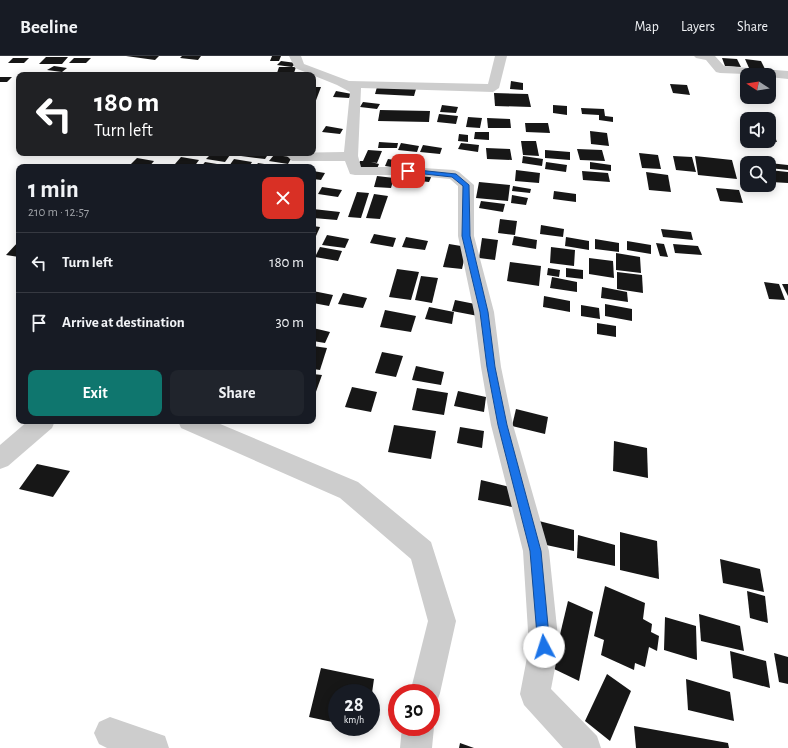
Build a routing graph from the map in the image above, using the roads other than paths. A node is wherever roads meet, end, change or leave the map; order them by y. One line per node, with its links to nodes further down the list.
1 (296, 56): 4 (street)
2 (501, 56): 7 (street)
3 (700, 56): 6 (street)
4 (314, 72)
5 (316, 73): 7 (street)
6 (786, 80)
7 (347, 85): 9 (street)
8 (295, 156): 9 (street)
9 (351, 156): 18 (street)
10 (41, 424): 12 (street)
11 (196, 424): 13 (street)
12 (0, 459)
13 (427, 684)
14 (110, 733): 16 (street)
15 (417, 736): 17 (street)
16 (153, 748)
17 (416, 748)
18 (585, 748)

